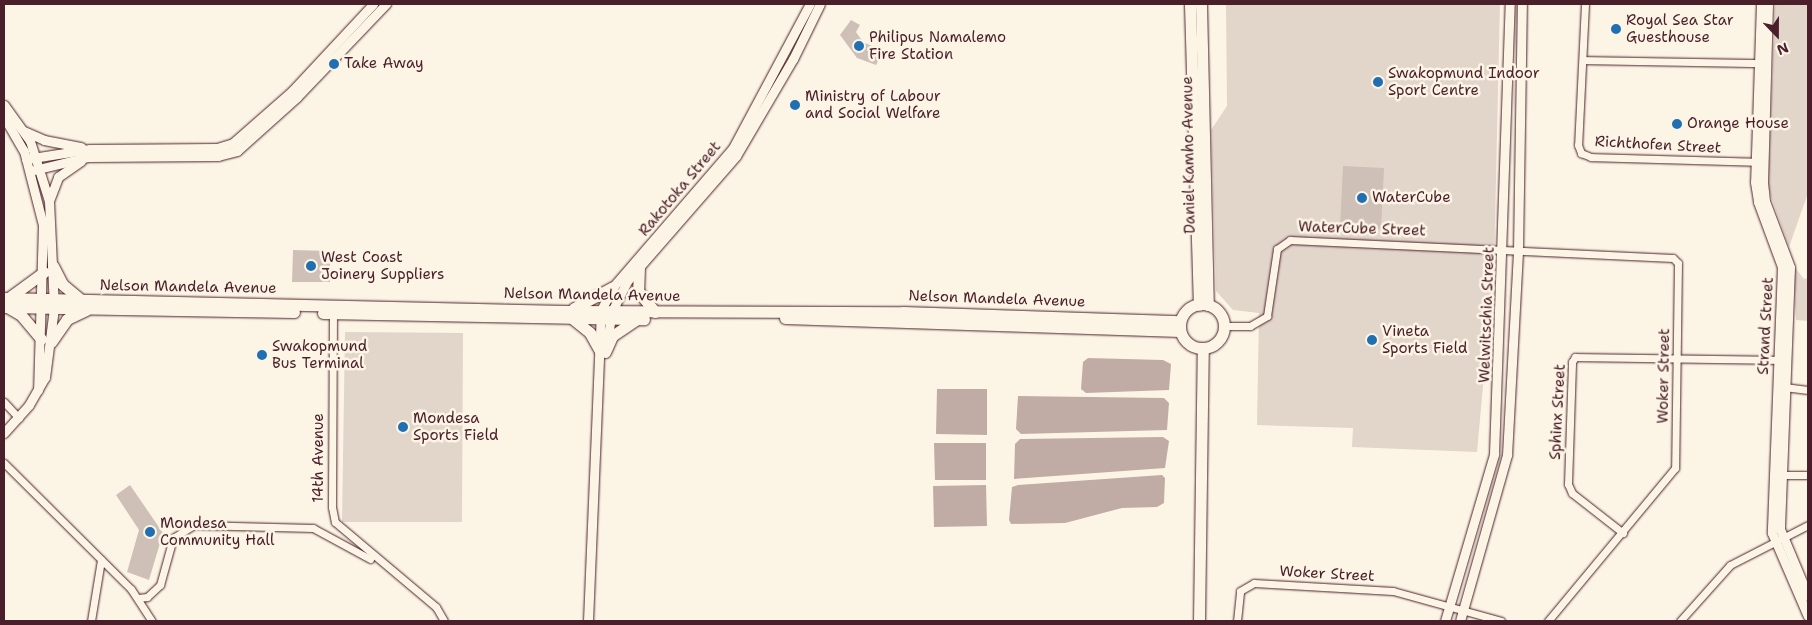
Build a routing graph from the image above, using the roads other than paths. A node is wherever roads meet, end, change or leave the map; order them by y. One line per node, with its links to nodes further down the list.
1 (373, 4): 17 (street)
2 (386, 4): 17 (street)
3 (810, 4): 28 (street, Rakotoka Street)
4 (820, 4): 26 (street, Rakotoka Street)
5 (1190, 4): 32 (main road, Daniel Kamho Avenue)
6 (1201, 4): 32 (main road, Daniel Kamho Avenue)
7 (1510, 4): 24 (street, Welwitschia Street)
8 (1522, 4): 25 (street, Welwitschia Street)
9 (1585, 4): 12 (street, Richthofen Street)
10 (1761, 4): 13 (street, Strand Street)
11 (1768, 4): 13 (street, Strand Street)
12 (1583, 60): 13 (street); 20 (street, Richthofen Street)
13 (1761, 63): 20 (street, Strand Street)
14 (4, 105): 16 (street)
15 (4, 117): 19 (street)
16 (24, 131): 17 (street); 18 (street)
17 (89, 153): 18 (street); 21 (street); 23 (street)
18 (36, 157): 19 (street); 21 (street)
19 (26, 159): 22 (street)
20 (1760, 162): 45 (street, Strand Street)
21 (41, 168): 22 (street); 23 (street)
22 (30, 171): 27 (street)
23 (49, 201): 27 (street)
24 (1503, 250): 25 (street, Woker Street); 40 (street, WaterCube Street); 61 (street, Welwitschia Street)
25 (1518, 251): 44 (street, Woker Street); 62 (street, Welwitschia Street)
26 (640, 266): 35 (main road); 37 (street, Rakotoka Street)
27 (49, 269): 29 (main road); 30 (main road); 31 (street)
28 (613, 287): 36 (main road); 37 (street, Rakotoka Street)
29 (81, 299): 31 (main road, Nelson Mandela Avenue); 34 (main road, Nelson Mandela Avenue)
30 (5, 303): 31 (main road, Nelson Mandela Avenue); 41 (main road)
31 (48, 303): 33 (main road, Nelson Mandela Avenue); 41 (street)
32 (1204, 305): 39 (main road); 40 (main road)
33 (90, 308): 34 (main road, Nelson Mandela Avenue); 41 (main road)
34 (333, 310): 36 (main road, Nelson Mandela Avenue); 58 (street, 14th Avenue)
35 (655, 312): 37 (main road, Nelson Mandela Avenue); 39 (main road, Nelson Mandela Avenue)
36 (570, 315): 37 (main road, Nelson Mandela Avenue); 43 (main road)
37 (606, 315): 38 (main road, Nelson Mandela Avenue); 43 (street, Rakotoka Street)
38 (638, 319): 39 (main road, Nelson Mandela Avenue); 43 (main road)
39 (1180, 326): 42 (main road)
40 (1224, 326): 42 (main road)
41 (46, 341): 49 (street)
42 (1203, 348): 68 (main road)
43 (603, 351): 67 (street, Rakotoka Street)
44 (1678, 357): 45 (street, Sphinx Street); 55 (street, Woker Street); 55 (street, Sphinx Street)
45 (1781, 360): 46 (street, Strand Street); 56 (street, Strand Street)
46 (1784, 387): 47 (street); 52 (street, Strand Street)
47 (1808, 390)
48 (4, 402): 49 (street)
49 (19, 418): 50 (street)
50 (4, 433)
51 (4, 463): 57 (street)
52 (1782, 475): 53 (street); 56 (street, Strand Street)
53 (1808, 475)
54 (1808, 525): 56 (street)
55 (1623, 533): 73 (street, Woker Street)
56 (1777, 539): 59 (street, Strand Street); 63 (street, Strand Street); 74 (street)
57 (101, 560): 60 (street); 64 (street)
58 (396, 575): 60 (street); 66 (street, 14th Avenue)
59 (1808, 596)
60 (138, 598): 65 (street)
61 (1449, 606): 62 (street, Woker Street); 69 (street, Woker Street); 70 (street, Welwitschia Street)
62 (1463, 611): 71 (street, Welwitschia Street); 72 (street, Woker Street)
63 (1808, 616)
64 (91, 621)
65 (152, 621)
66 (444, 621)
67 (588, 621)
68 (1199, 621)
69 (1237, 621)
70 (1445, 621)
71 (1460, 621)
72 (1501, 621)
73 (1548, 621)
74 (1680, 621)

